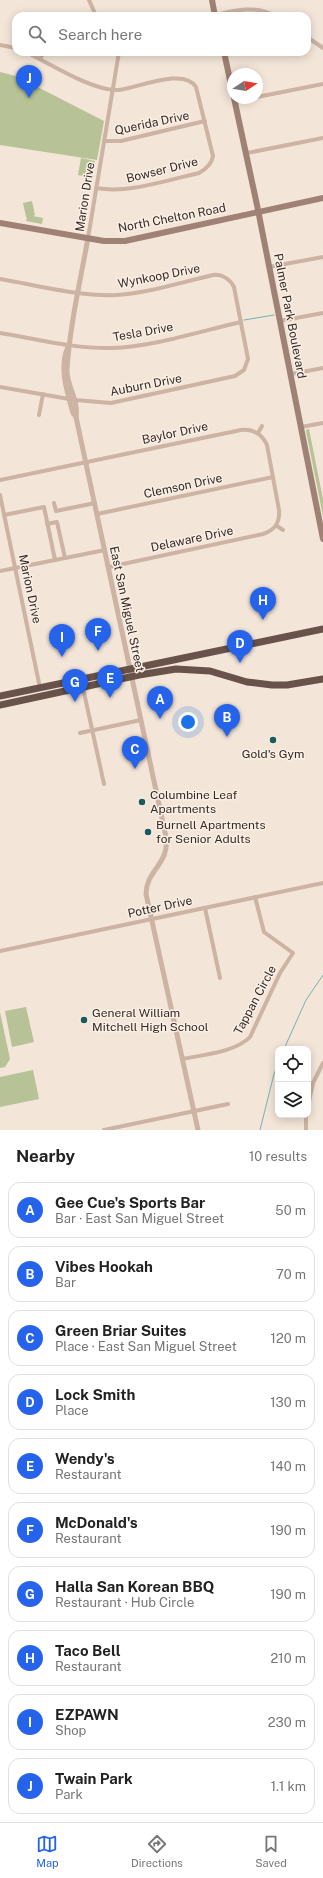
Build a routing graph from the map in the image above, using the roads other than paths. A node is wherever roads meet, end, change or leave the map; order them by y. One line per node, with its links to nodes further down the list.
1 (89, 0): 3 (street)
2 (212, 0): 4 (main road)
3 (94, 12)
4 (214, 12)
5 (235, 12): 6 (street)
6 (266, 12)
7 (311, 40): 10 (street)
8 (0, 45): 9 (street)
9 (12, 47)
10 (323, 48)
11 (36, 56): 15 (street)
12 (42, 56): 15 (street)
13 (118, 56): 18 (street, Marion Drive)
14 (225, 56): 16 (main road)
15 (40, 59): 18 (street)
16 (227, 68)
17 (323, 84): 19 (street)
18 (112, 90): 21 (street, Bowser Drive); 23 (street, Marion Drive)
19 (263, 96)
20 (235, 104): 24 (main road, Palmer Park Boulevard)
21 (205, 121): 23 (street, Querida Drive); 25 (street, Bowser Drive)
22 (323, 138): 24 (street)
23 (104, 141): 25 (street, Marion Drive)
24 (247, 154): 27 (main road, Palmer Park Boulevard)
25 (96, 188): 29 (street, Marion Drive)
26 (323, 198): 27 (main road, North Chelton Road)
27 (258, 212): 29 (main road, North Chelton Road); 31 (main road, Palmer Park Boulevard)
28 (0, 223): 29 (main road, North Chelton Road)
29 (88, 238): 33 (street, Marion Drive)
30 (323, 257): 31 (street)
31 (269, 267): 35 (main road, Palmer Park Boulevard)
32 (0, 278): 33 (street, Wynkoop Drive)
33 (78, 292): 36 (street, Wynkoop Drive); 38 (street, Marion Drive)
34 (323, 313): 35 (street)
35 (280, 321): 40 (main road, Palmer Park Boulevard)
36 (241, 322): 38 (street, Tesla Drive); 43 (street, Auburn Drive)
37 (0, 333): 38 (street, Tesla Drive)
38 (70, 345): 43 (street, Marion Drive)
39 (323, 368): 40 (street)
40 (291, 374): 47 (main road, Palmer Park Boulevard)
41 (0, 387): 42 (street, Auburn Drive)
42 (43, 394): 43 (street, Auburn Drive); 44 (street)
43 (72, 400): 49 (street, East San Miguel Street)
44 (39, 415)
45 (323, 423): 47 (street)
46 (262, 426): 48 (street)
47 (301, 427): 60 (main road, Palmer Park Boulevard)
48 (258, 433): 49 (street, Baylor Drive); 50 (street)
49 (86, 462): 51 (street, Baylor Drive); 53 (street, East San Miguel Street)
50 (273, 477): 55 (street, Clemson Drive); 58 (street)
51 (0, 480)
52 (0, 495): 56 (street, Marion Drive)
53 (95, 502): 54 (street); 55 (street, East San Miguel Street)
54 (54, 503)
55 (97, 514): 61 (street, East San Miguel Street)
56 (4, 515): 57 (street); 65 (street, Marion Drive)
57 (47, 524): 62 (street); 63 (street)
58 (276, 526): 59 (street); 64 (street, Delaware Drive)
59 (283, 530)
60 (323, 539)
61 (105, 550): 62 (street); 64 (street, East San Miguel Street)
62 (65, 558): 63 (street)
63 (55, 560): 65 (street)
64 (109, 567): 68 (street, East San Miguel Street)
65 (15, 568): 66 (street); 71 (street, Marion Drive)
66 (0, 571)
67 (323, 629): 68 (highway)
68 (130, 669): 69 (street, East San Miguel Street); 71 (highway)
69 (131, 677): 70 (highway); 72 (highway); 75 (street, East San Miguel Street)
70 (323, 679)
71 (40, 688): 73 (highway)
72 (83, 688): 74 (highway); 76 (street)
73 (0, 696)
74 (0, 705)
75 (141, 720): 76 (street); 82 (street, East San Miguel Street)
76 (92, 730): 77 (street); 78 (street)
77 (80, 733)
78 (104, 784)
79 (323, 883): 80 (street, Potter Drive)
80 (255, 897): 81 (street, Potter Drive); 85 (street, Tappan Circle)
81 (205, 908): 82 (street, Potter Drive); 84 (street)
82 (152, 919): 83 (street, Potter Drive); 85 (street, East San Miguel Street)
83 (0, 950)
84 (220, 978)
85 (182, 1059): 90 (street, East San Miguel Street)
86 (323, 1063): 87 (street)
87 (322, 1070): 88 (street)
88 (311, 1092)
89 (228, 1104): 90 (street)
90 (194, 1112): 92 (street); 93 (street, East San Miguel Street)
91 (306, 1118): 94 (street)
92 (104, 1130)
93 (198, 1130)
94 (306, 1130)

